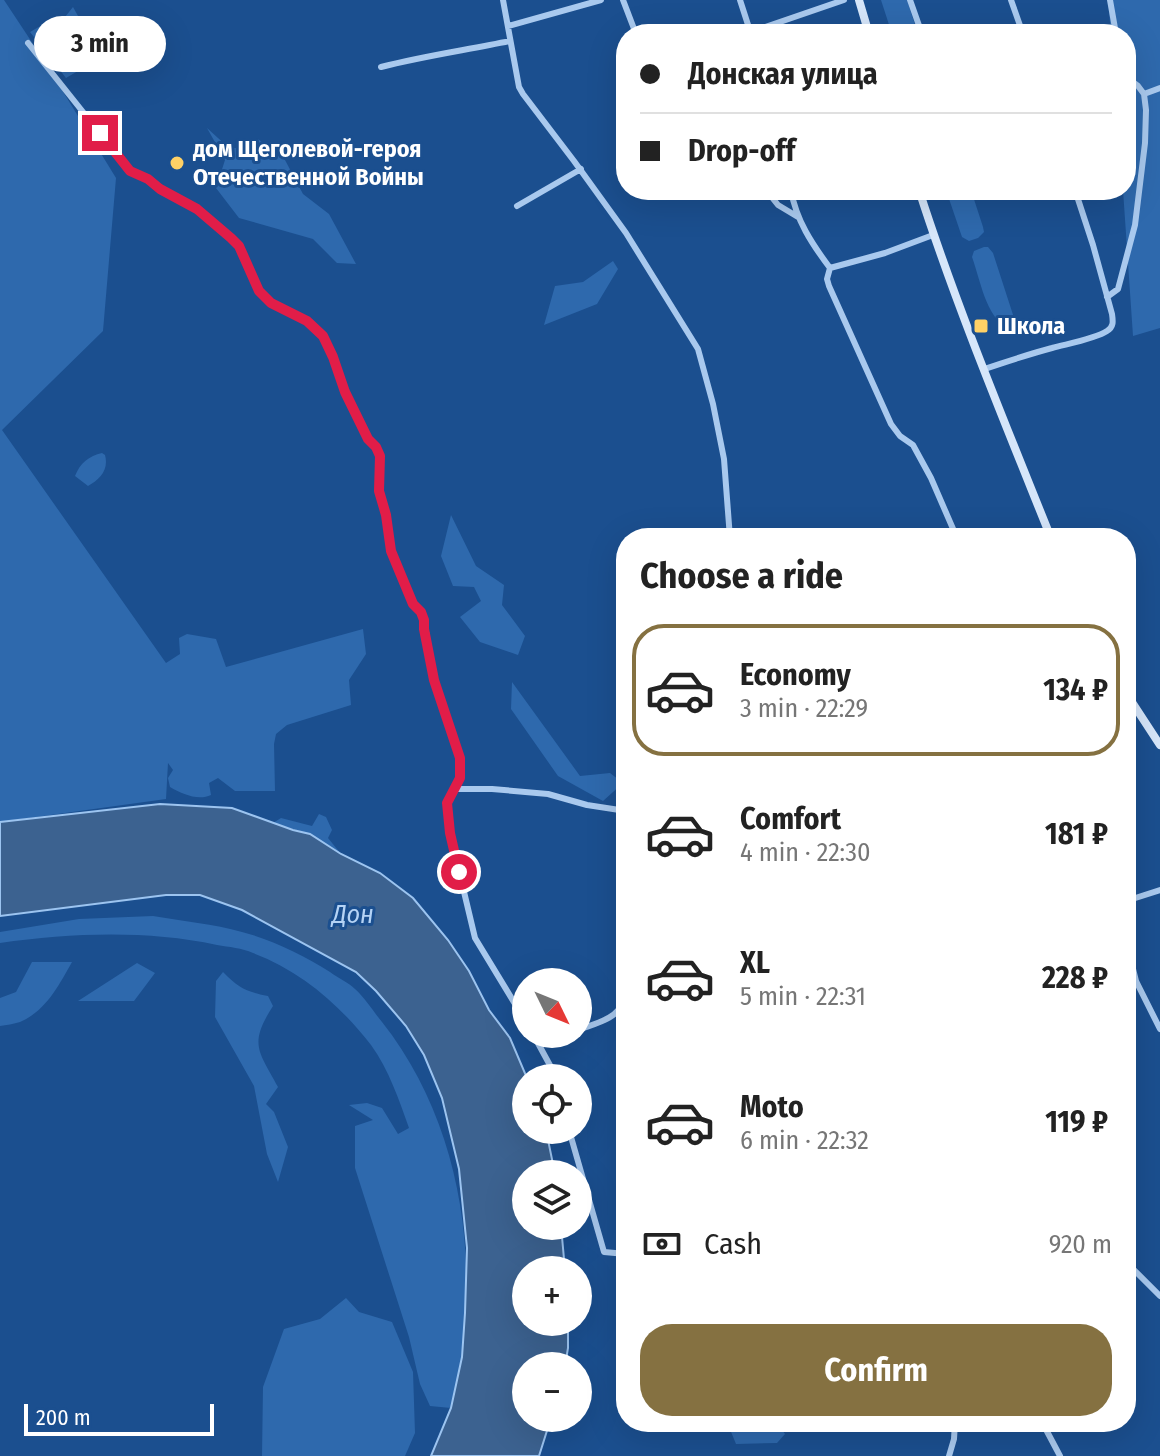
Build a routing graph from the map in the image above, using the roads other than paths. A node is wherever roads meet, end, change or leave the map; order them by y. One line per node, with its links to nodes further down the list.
1 (503, 0): 17 (street)
2 (601, 0): 17 (street)
3 (623, 0): 10 (street)
4 (740, 0): 11 (street)
5 (844, 0): 12 (street)
6 (859, 0): 13 (main road)
7 (910, 0): 14 (street)
8 (1011, 0): 15 (street)
9 (1110, 0): 16 (street)
10 (632, 24)
11 (746, 24)
12 (774, 24)
13 (866, 24)
14 (918, 24)
15 (1019, 24)
16 (1114, 24)
17 (508, 26): 18 (street)
18 (510, 41): 20 (street); 24 (street)
19 (28, 43): 40 (street)
20 (381, 67)
21 (1136, 84): 23 (street)
22 (1160, 88): 23 (street)
23 (1144, 94): 33 (street)
24 (581, 169): 29 (street); 35 (street)
25 (774, 200): 30 (street)
26 (794, 200): 30 (street)
27 (922, 200): 31 (main road)
28 (1078, 200): 33 (street)
29 (517, 206)
30 (798, 217): 32 (street)
31 (933, 235): 32 (street); 34 (main road)
32 (830, 268): 36 (street)
33 (1107, 297): 34 (street)
34 (984, 369): 37 (main road)
35 (729, 528)
36 (953, 528)
37 (1047, 528)
38 (1136, 708): 39 (main road)
39 (1160, 745)
40 (453, 789): 41 (street); 45 (street)
41 (616, 809)
42 (1160, 890): 43 (street)
43 (1136, 898)
44 (1136, 981): 48 (street)
45 (512, 999)
46 (616, 1012): 47 (street)
47 (592, 1024)
48 (1160, 1029)
49 (573, 1144): 50 (street)
50 (616, 1253)
51 (1136, 1272): 52 (street)
52 (1160, 1296)
53 (954, 1432): 55 (street)
54 (1047, 1432): 56 (street)
55 (949, 1456)
56 (1060, 1456)

